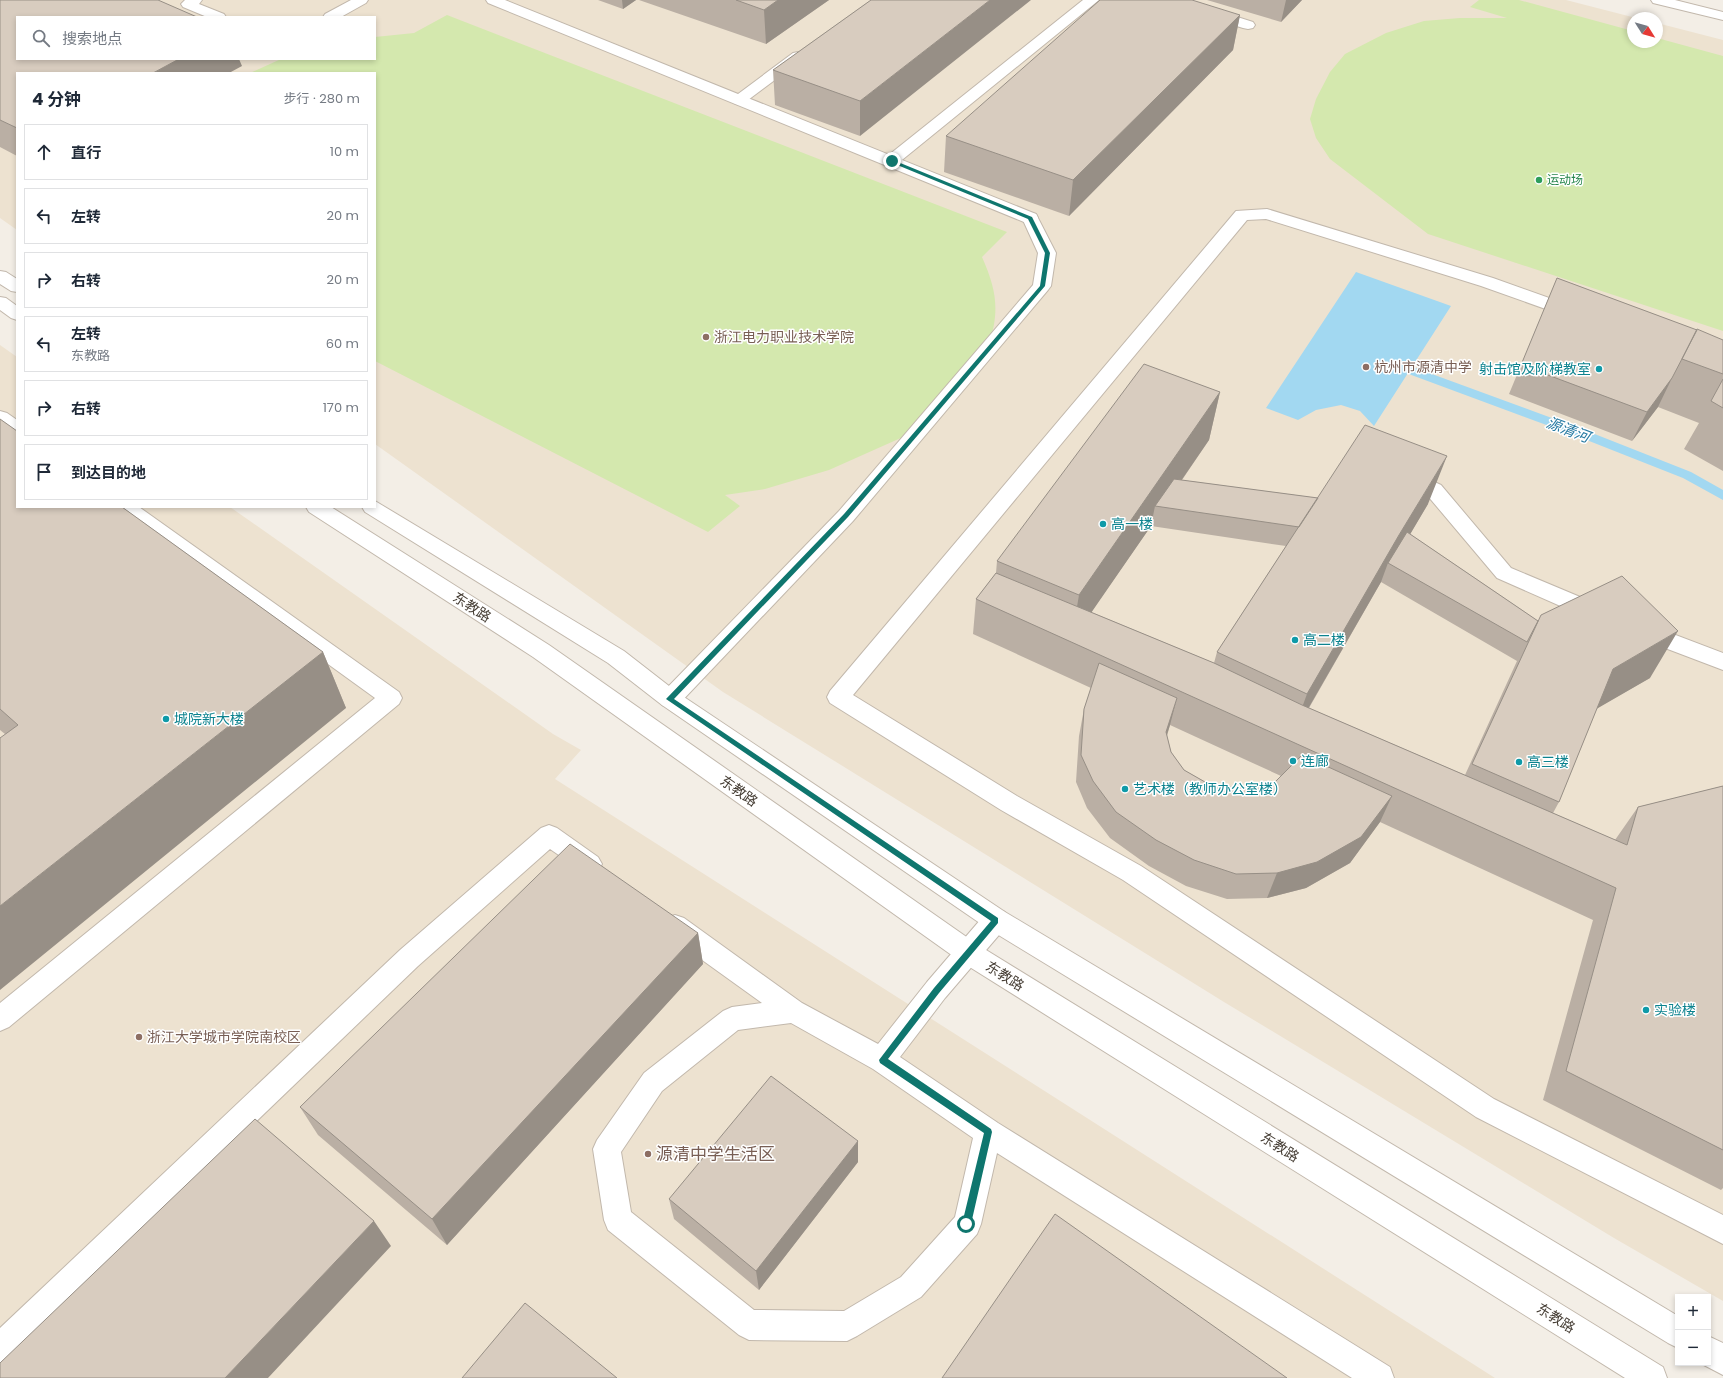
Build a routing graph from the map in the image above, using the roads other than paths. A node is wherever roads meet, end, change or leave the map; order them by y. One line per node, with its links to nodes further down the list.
1 (196, 0): 7 (street)
2 (361, 0): 8 (street)
3 (493, 0): 12 (street)
4 (1092, 0): 13 (street)
5 (1169, 0): 10 (street)
6 (1658, 0): 9 (street)
7 (217, 16)
8 (332, 16)
9 (1723, 16)
10 (1248, 25)
11 (807, 50): 12 (street)
12 (739, 100): 13 (street)
13 (892, 161): 26 (street)
14 (0, 276): 15 (street)
15 (16, 286)
16 (0, 302): 17 (street)
17 (16, 313)
18 (1590, 319): 35 (street)
19 (0, 417): 20 (street)
20 (16, 429)
21 (1390, 467): 25 (street)
22 (126, 508): 32 (street)
23 (318, 508): 30 (street, 东教路)
24 (374, 508): 26 (street)
25 (1723, 662)
26 (670, 699): 29 (street)
27 (607, 876): 37 (street)
28 (658, 914): 31 (street)
29 (996, 920): 30 (street); 36 (street)
30 (969, 953): 33 (street); 41 (street, 东教路)
31 (793, 1011): 33 (street); 34 (street)
32 (0, 1019)
33 (882, 1060): 34 (street)
34 (988, 1132): 40 (street)
35 (1723, 1230)
36 (1675, 1331)
37 (0, 1348)
38 (1711, 1353): 39 (street)
39 (1723, 1360)
40 (1379, 1378)
41 (1652, 1378)

